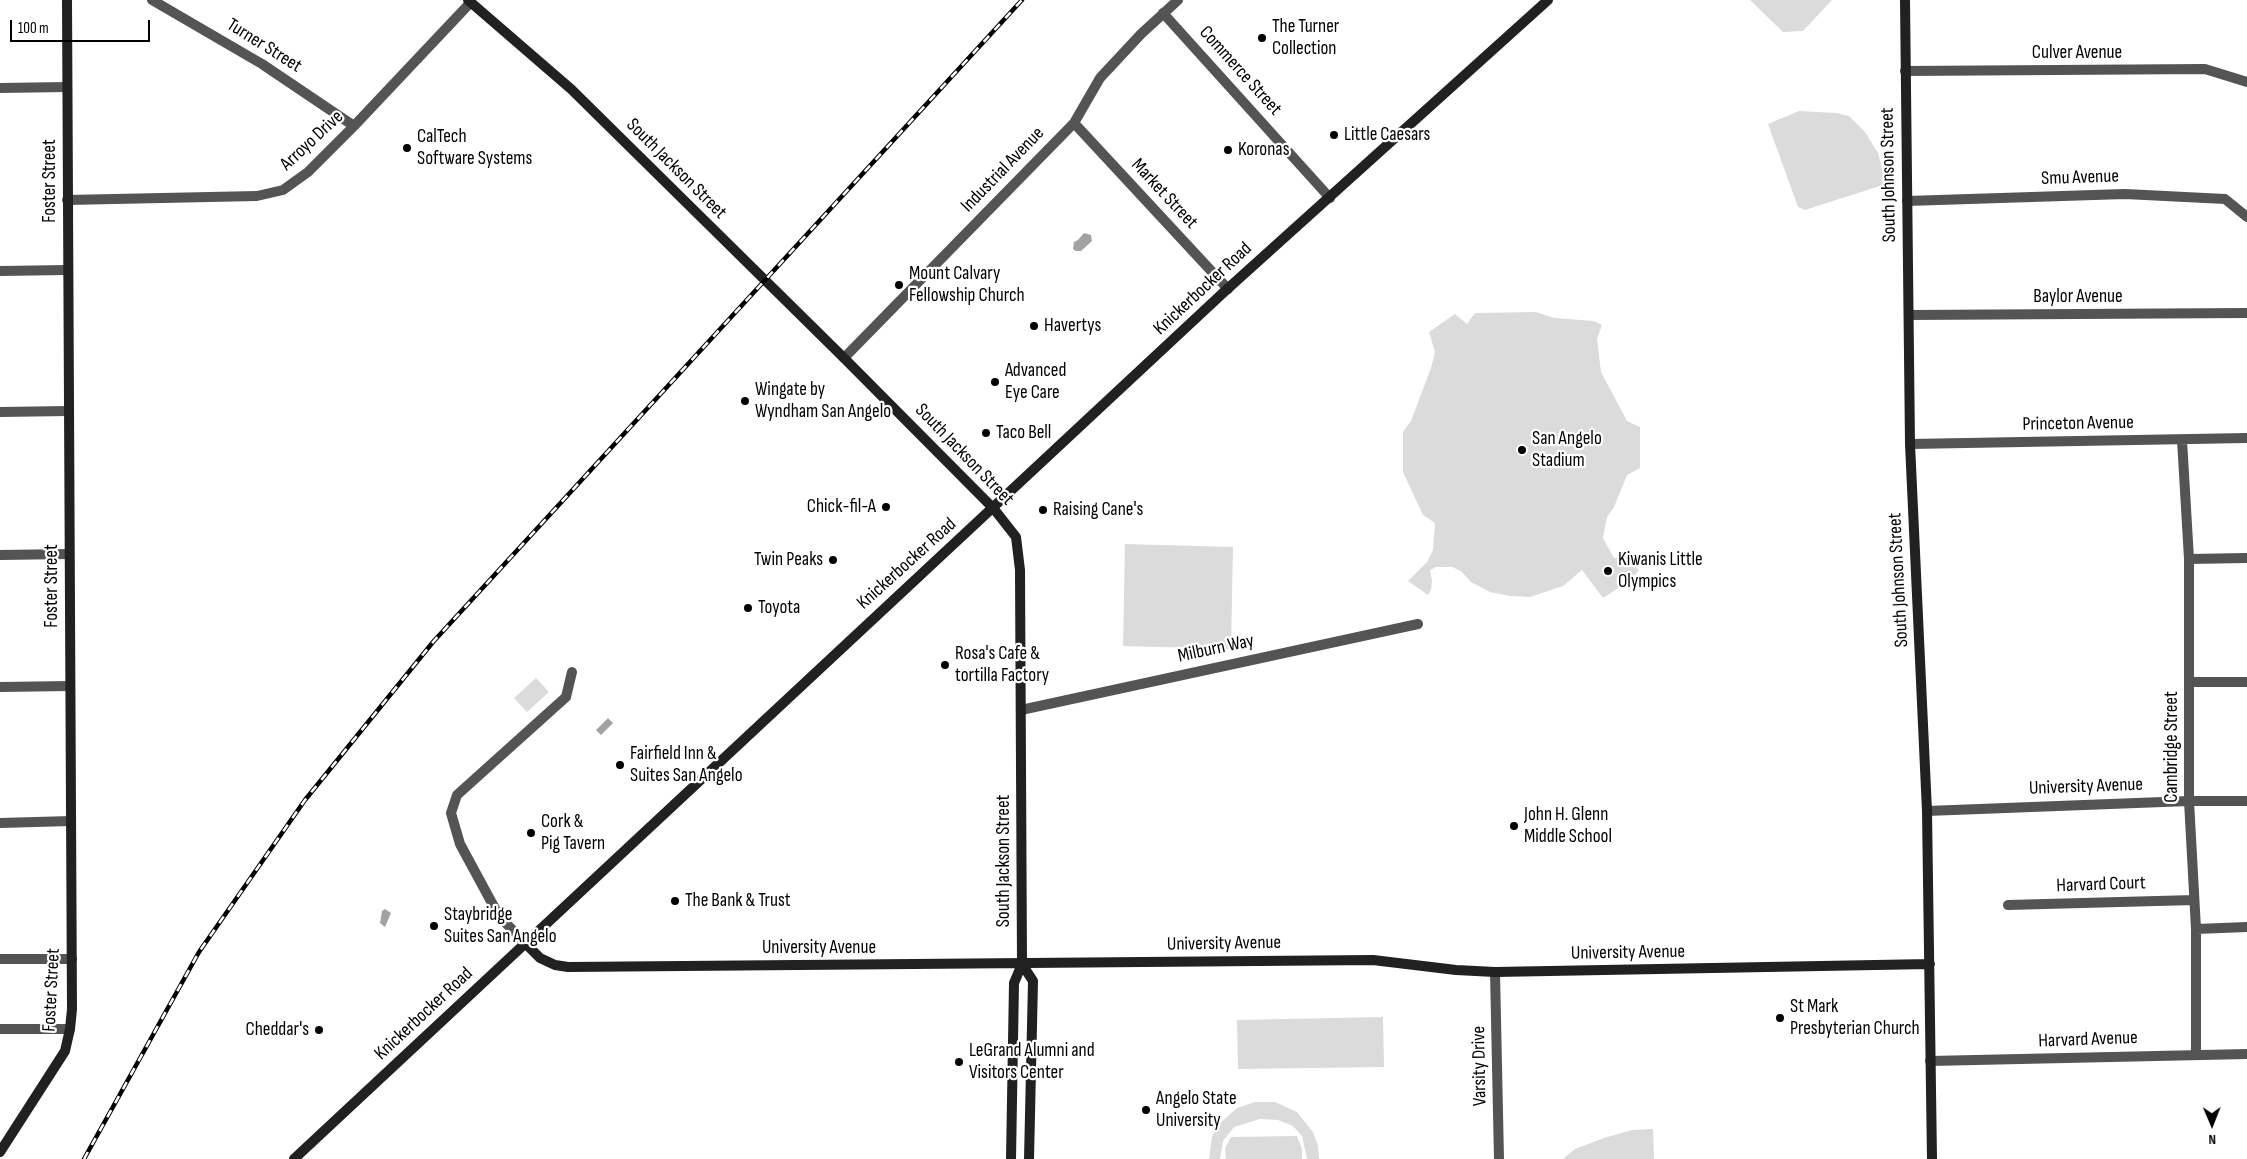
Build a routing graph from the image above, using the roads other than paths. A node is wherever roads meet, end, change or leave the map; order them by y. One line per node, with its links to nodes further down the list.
1 (67, 0): 10 (main road, Foster Street)
2 (152, 0): 13 (street, Turner Street)
3 (1178, 0): 7 (street, Industrial Avenue)
4 (1548, 0): 14 (main road, Knickerbocker Road)
5 (1904, 0): 8 (main road, South Johnson Street)
6 (470, 1): 13 (street, Arroyo Drive); 23 (main road, South Jackson Street)
7 (1163, 13): 12 (street, Industrial Avenue); 14 (street, Commerce Street)
8 (1905, 71): 9 (street, Culver Avenue); 16 (main road, South Johnson Street)
9 (2247, 82)
10 (67, 87): 11 (street); 15 (main road, Foster Street)
11 (0, 88)
12 (1074, 123): 20 (street, Market Street); 23 (street, Industrial Avenue)
13 (354, 126): 15 (street, Arroyo Drive)
14 (1330, 198): 20 (main road, Knickerbocker Road)
15 (67, 200): 18 (main road, Foster Street)
16 (1908, 200): 17 (street, Smu Avenue); 22 (main road, South Johnson Street)
17 (2247, 217)
18 (68, 270): 19 (street); 24 (main road, Foster Street)
19 (0, 271)
20 (1228, 289): 29 (main road, Knickerbocker Road)
21 (2247, 313): 22 (street, Baylor Avenue)
22 (1909, 315): 28 (main road, South Johnson Street)
23 (844, 358): 29 (main road, South Jackson Street)
24 (68, 411): 25 (street); 30 (main road, Foster Street)
25 (0, 412)
26 (2247, 438): 27 (street, Princeton Avenue)
27 (2182, 440): 28 (street, Princeton Avenue); 33 (street, Cambridge Street)
28 (1910, 444): 43 (main road, South Johnson Street)
29 (994, 509): 40 (main road, South Jackson Street); 50 (main road, Knickerbocker Road)
30 (69, 554): 31 (street); 38 (main road, Foster Street)
31 (0, 555)
32 (2247, 558): 33 (street)
33 (2189, 559): 36 (street, Cambridge Street)
34 (1418, 624): 40 (street, Milburn Way)
35 (572, 672): 50 (street)
36 (2190, 682): 37 (street); 41 (street, Cambridge Street)
37 (2247, 682)
38 (70, 686): 39 (street); 44 (main road, Foster Street)
39 (0, 687)
40 (1021, 710): 53 (main road, South Jackson Street)
41 (2189, 801): 42 (street, University Avenue); 43 (street, University Avenue); 46 (street, Cambridge Street)
42 (2247, 801)
43 (1927, 811): 54 (main road, South Johnson Street)
44 (71, 821): 45 (street); 51 (main road, Foster Street)
45 (0, 823)
46 (2194, 900): 47 (street, Harvard Court); 49 (street, Cambridge Street)
47 (2008, 905)
48 (2247, 927): 49 (street)
49 (2196, 929): 58 (street, Cambridge Street)
50 (526, 944): 53 (main road, University Avenue); 62 (main road, Knickerbocker Road)
51 (72, 959): 52 (street); 57 (main road, Foster Street)
52 (0, 960)
53 (1022, 964): 55 (main road, University Avenue); 63 (main road, South Jackson Street); 64 (main road, South Jackson Street)
54 (1930, 964): 55 (main road, University Avenue); 60 (main road, South Johnson Street)
55 (1495, 972): 65 (street, Varsity Drive)
56 (0, 1029): 57 (street)
57 (70, 1029): 61 (main road, Foster Street)
58 (2196, 1054): 59 (street, Harvard Avenue); 60 (street, Harvard Avenue)
59 (2247, 1054)
60 (1930, 1061): 66 (main road, South Johnson Street)
61 (0, 1152)
62 (294, 1159)
63 (1011, 1159)
64 (1029, 1159)
65 (1499, 1159)
66 (1932, 1159)

